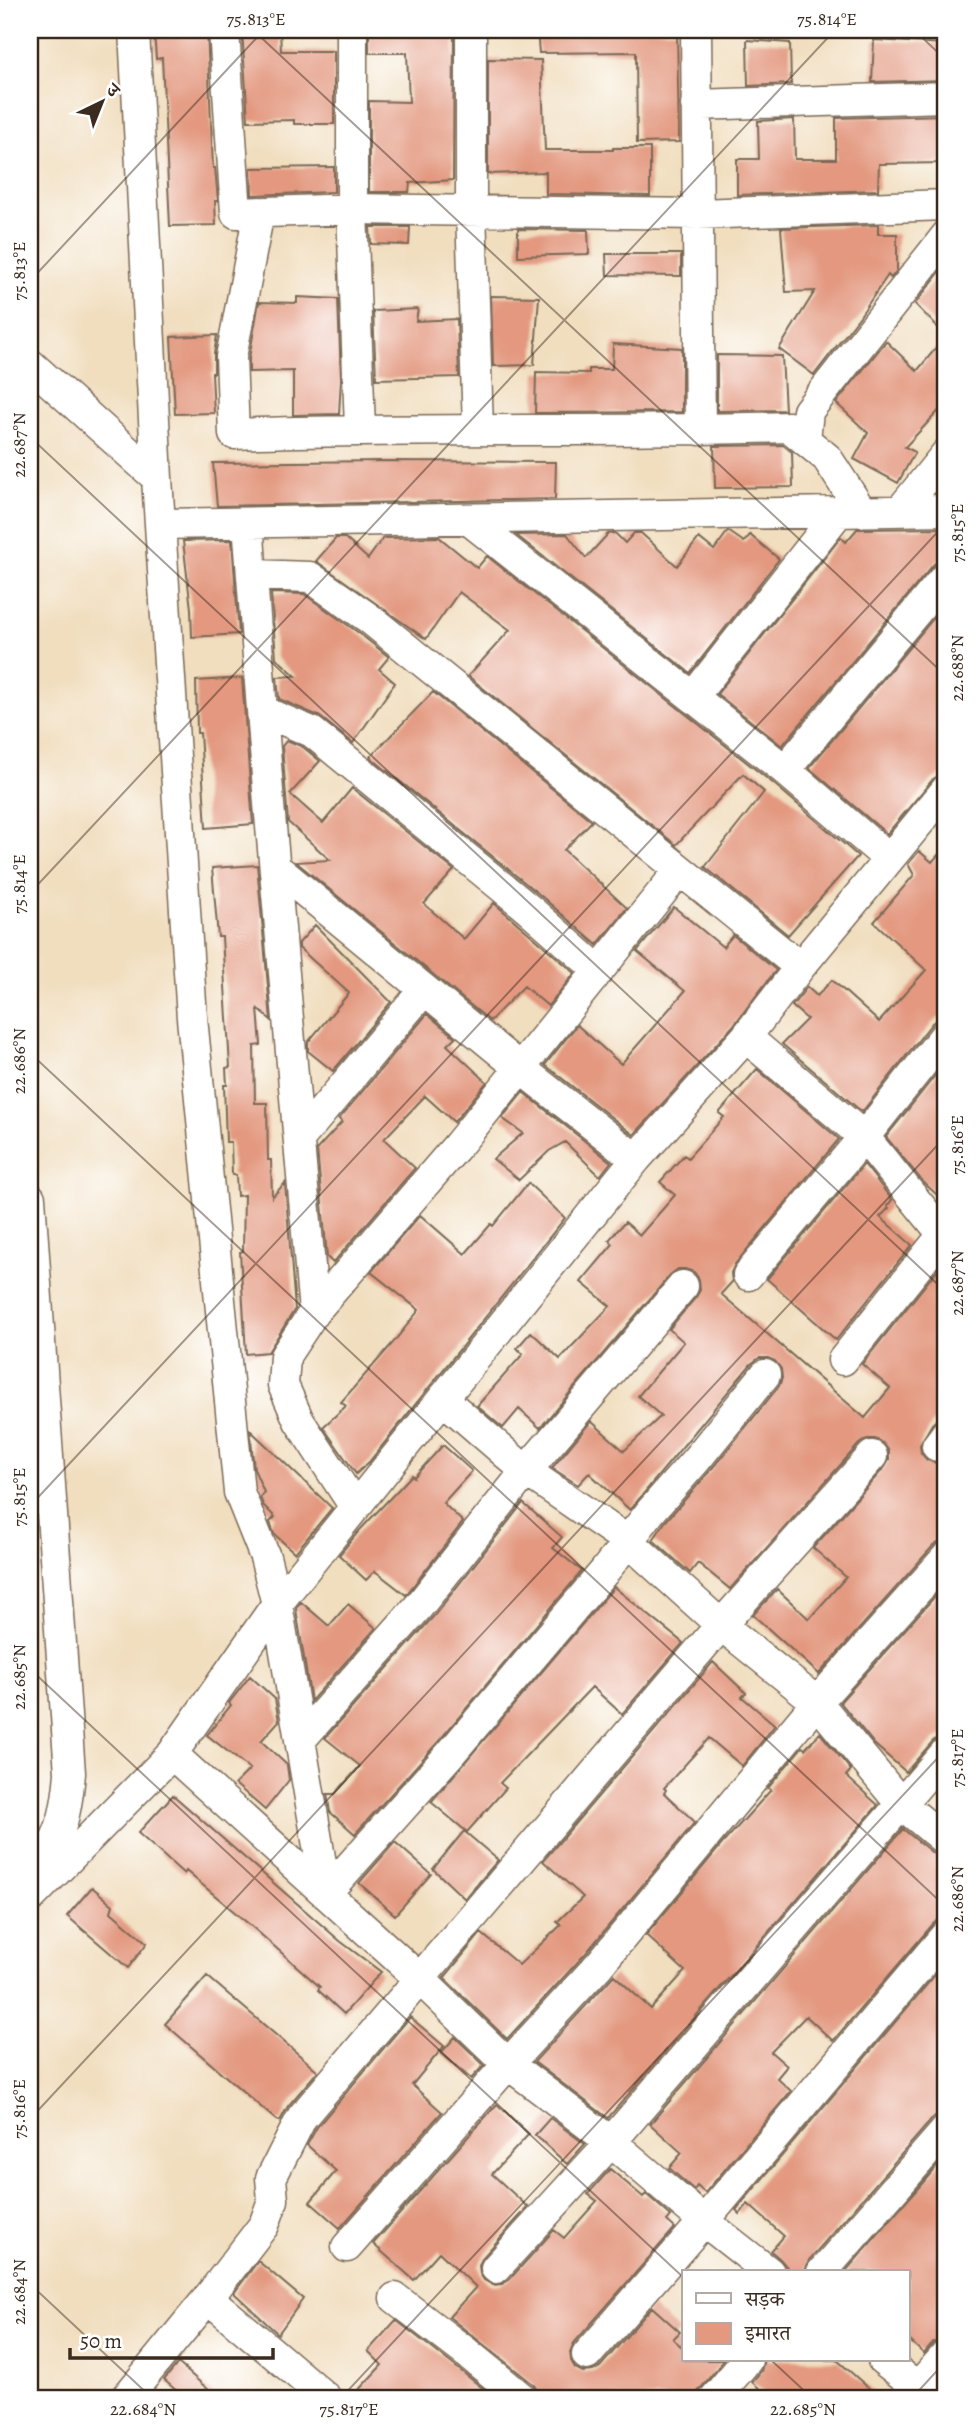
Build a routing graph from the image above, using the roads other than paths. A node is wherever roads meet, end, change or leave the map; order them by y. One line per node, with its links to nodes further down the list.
1 (134, 30): 20 (street)
2 (224, 30): 11 (street)
3 (352, 30): 9 (street)
4 (471, 30): 10 (street)
5 (696, 30): 7 (street)
6 (946, 97): 7 (street)
7 (696, 105): 12 (street)
8 (946, 205): 12 (street)
9 (352, 209): 10 (street); 11 (street); 15 (street)
10 (471, 210): 12 (street); 16 (street)
11 (259, 212): 15 (street)
12 (698, 214): 17 (street)
13 (946, 236): 18 (street)
14 (30, 364): 20 (street)
15 (360, 429): 16 (street)
16 (478, 429): 17 (street)
17 (700, 430): 18 (street)
18 (805, 440): 23 (street)
19 (946, 454): 22 (street)
20 (157, 478): 26 (street)
21 (946, 510): 22 (street)
22 (900, 511): 23 (street)
23 (850, 512): 24 (street); 29 (street)
24 (469, 520): 25 (street); 29 (street)
25 (248, 523): 26 (street); 27 (street)
26 (161, 524): 59 (street)
27 (252, 575): 30 (street); 35 (street)
28 (946, 576): 31 (street)
29 (693, 697): 31 (street)
30 (262, 711): 34 (street); 37 (street)
31 (785, 770): 33 (street)
32 (946, 790): 33 (street)
33 (889, 859): 36 (street)
34 (275, 867): 38 (street); 43 (street)
35 (680, 870): 36 (street); 37 (street)
36 (800, 967): 40 (street)
37 (599, 971): 41 (street)
38 (424, 990): 41 (street); 43 (street)
39 (946, 1034): 42 (street)
40 (746, 1037): 42 (street); 44 (street)
41 (520, 1068): 44 (street); 49 (street)
42 (864, 1137): 46 (street); 47 (street)
43 (299, 1139): 49 (street)
44 (636, 1159): 53 (street)
45 (30, 1198): 50 (street)
46 (945, 1235): 51 (street)
47 (748, 1275)
48 (683, 1286): 55 (street)
49 (314, 1312): 56 (street)
50 (35, 1343): 67 (street)
51 (844, 1360)
52 (765, 1375): 57 (street)
53 (443, 1399): 55 (street); 56 (street)
54 (872, 1455): 60 (street)
55 (526, 1471): 57 (street); 62 (street)
56 (355, 1507): 59 (street)
57 (628, 1541): 60 (street); 68 (street)
58 (946, 1558): 61 (street)
59 (277, 1604): 62 (street); 64 (street)
60 (721, 1625): 61 (street); 70 (street)
61 (817, 1702): 65 (street); 71 (street)
62 (300, 1740): 68 (street)
63 (946, 1752): 65 (street)
64 (172, 1754): 67 (street); 68 (street)
65 (901, 1804): 66 (street); 73 (street)
66 (946, 1841)
67 (31, 1890)
68 (326, 1893): 70 (street)
69 (946, 1935): 74 (street)
70 (420, 1979): 71 (street); 79 (street)
71 (508, 2064): 73 (street); 75 (street)
72 (946, 2130): 78 (street)
73 (611, 2142): 74 (street); 76 (street)
74 (704, 2221): 77 (street); 81 (street)
75 (347, 2246)
76 (496, 2268)
77 (766, 2270)
78 (824, 2270)
79 (208, 2298): 86 (street); 87 (street)
80 (395, 2298): 88 (street)
81 (587, 2355)
82 (946, 2355): 85 (street)
83 (745, 2362): 89 (street)
84 (885, 2362): 85 (street)
85 (919, 2394)
86 (126, 2398)
87 (326, 2398)
88 (522, 2398)
89 (715, 2398)

